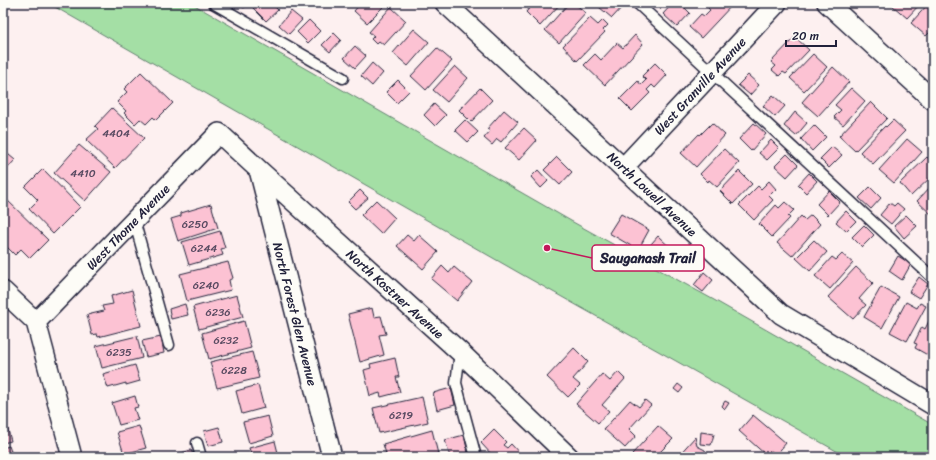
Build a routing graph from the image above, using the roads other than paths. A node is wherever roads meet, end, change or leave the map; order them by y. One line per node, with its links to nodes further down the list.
1 (213, 3): 7 (lane)
2 (445, 3): 10 (street, North Lowell Avenue)
3 (637, 3): 6 (lane)
4 (778, 3): 6 (street, West Granville Avenue)
5 (827, 3): 8 (street)
6 (712, 73): 10 (street, West Granville Avenue); 13 (lane)
7 (342, 78)
8 (933, 100)
9 (219, 133): 11 (street, North Kostner Avenue); 12 (street, West Thome Avenue)
10 (623, 168): 18 (street, North Lowell Avenue)
11 (259, 170): 17 (street, North Kostner Avenue); 22 (street, North Forest Glen Avenue)
12 (134, 220): 15 (street, West Thome Avenue); 16 (lane)
13 (933, 278)
14 (3, 291): 15 (street)
15 (36, 322): 20 (street)
16 (169, 345)
17 (460, 352): 23 (lane); 24 (street, North Kostner Avenue)
18 (933, 405)
19 (197, 443): 21 (lane)
20 (72, 457)
21 (201, 457)
22 (332, 457)
23 (476, 457)
24 (569, 457)

